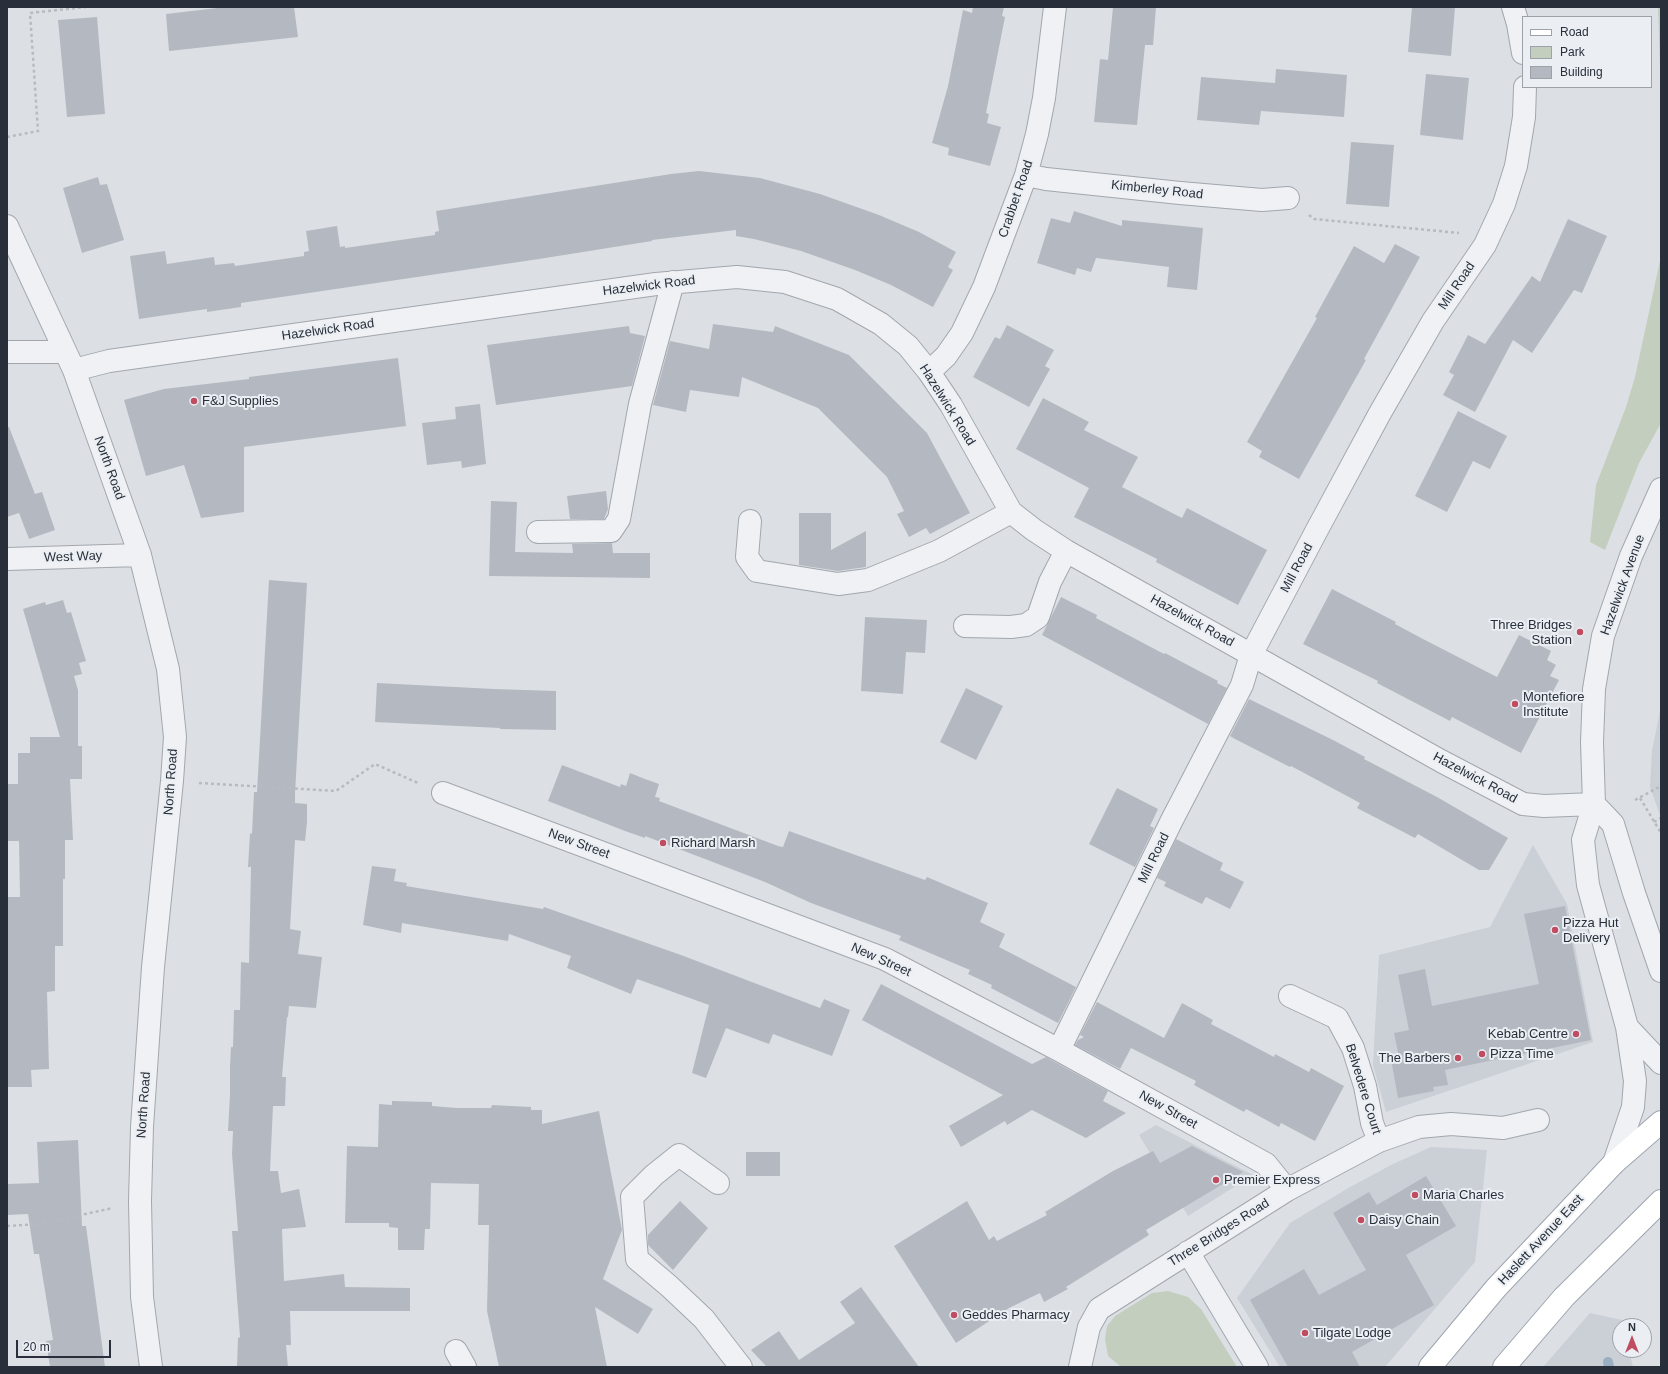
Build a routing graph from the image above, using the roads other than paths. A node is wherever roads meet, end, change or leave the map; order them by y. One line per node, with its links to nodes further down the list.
1 (1055, 7): 5 (street, Crabbet Road)
2 (1513, 7): 3 (street)
3 (1522, 47)
4 (1525, 88): 20 (street, Mill Road)
5 (1026, 175): 6 (street, Kimberley Road); 11 (street, Crabbet Road)
6 (1288, 198)
7 (7, 226): 10 (street, North Road)
8 (673, 282): 10 (street, Hazelwick Road); 11 (street, Hazelwick Road); 15 (street)
9 (7, 352): 10 (street, Hazelwick Road)
10 (69, 361): 17 (street, North Road)
11 (929, 372): 13 (street, Hazelwick Road)
12 (1659, 499): 22 (street, Hazelwick Avenue)
13 (1011, 512): 14 (street); 16 (street, Hazelwick Road)
14 (750, 521)
15 (538, 532)
16 (1066, 551): 19 (street); 20 (street, Hazelwick Road)
17 (140, 555): 18 (street, West Way); 37 (street, North Road)
18 (7, 559)
19 (965, 626)
20 (1251, 655): 22 (street, Hazelwick Road); 27 (street, Mill Road)
21 (442, 794): 27 (street, New Street)
22 (1594, 804): 23 (street); 26 (street, Hazelwick Avenue)
23 (1657, 950): 24 (street)
24 (1661, 971)
25 (1290, 996): 31 (street, Belvedere Court)
26 (1627, 1027): 28 (street, Hazelwick Avenue); 32 (street, Hazelwick Avenue)
27 (1059, 1050): 34 (street, New Street)
28 (1661, 1063)
29 (1538, 1120): 31 (street, Three Bridges Road)
30 (1661, 1122): 32 (main road, Haslett Avenue East)
31 (1379, 1141): 34 (street, Three Bridges Road)
32 (1614, 1163): 41 (main road, Haslett Avenue East)
33 (718, 1183): 38 (street)
34 (1287, 1190): 36 (street, Three Bridges Road)
35 (1661, 1201): 42 (main road)
36 (1188, 1252): 39 (street, Three Bridges Road); 40 (street)
37 (150, 1367)
38 (741, 1367)
39 (1080, 1367)
40 (1257, 1367)
41 (1430, 1367)
42 (1504, 1367)

